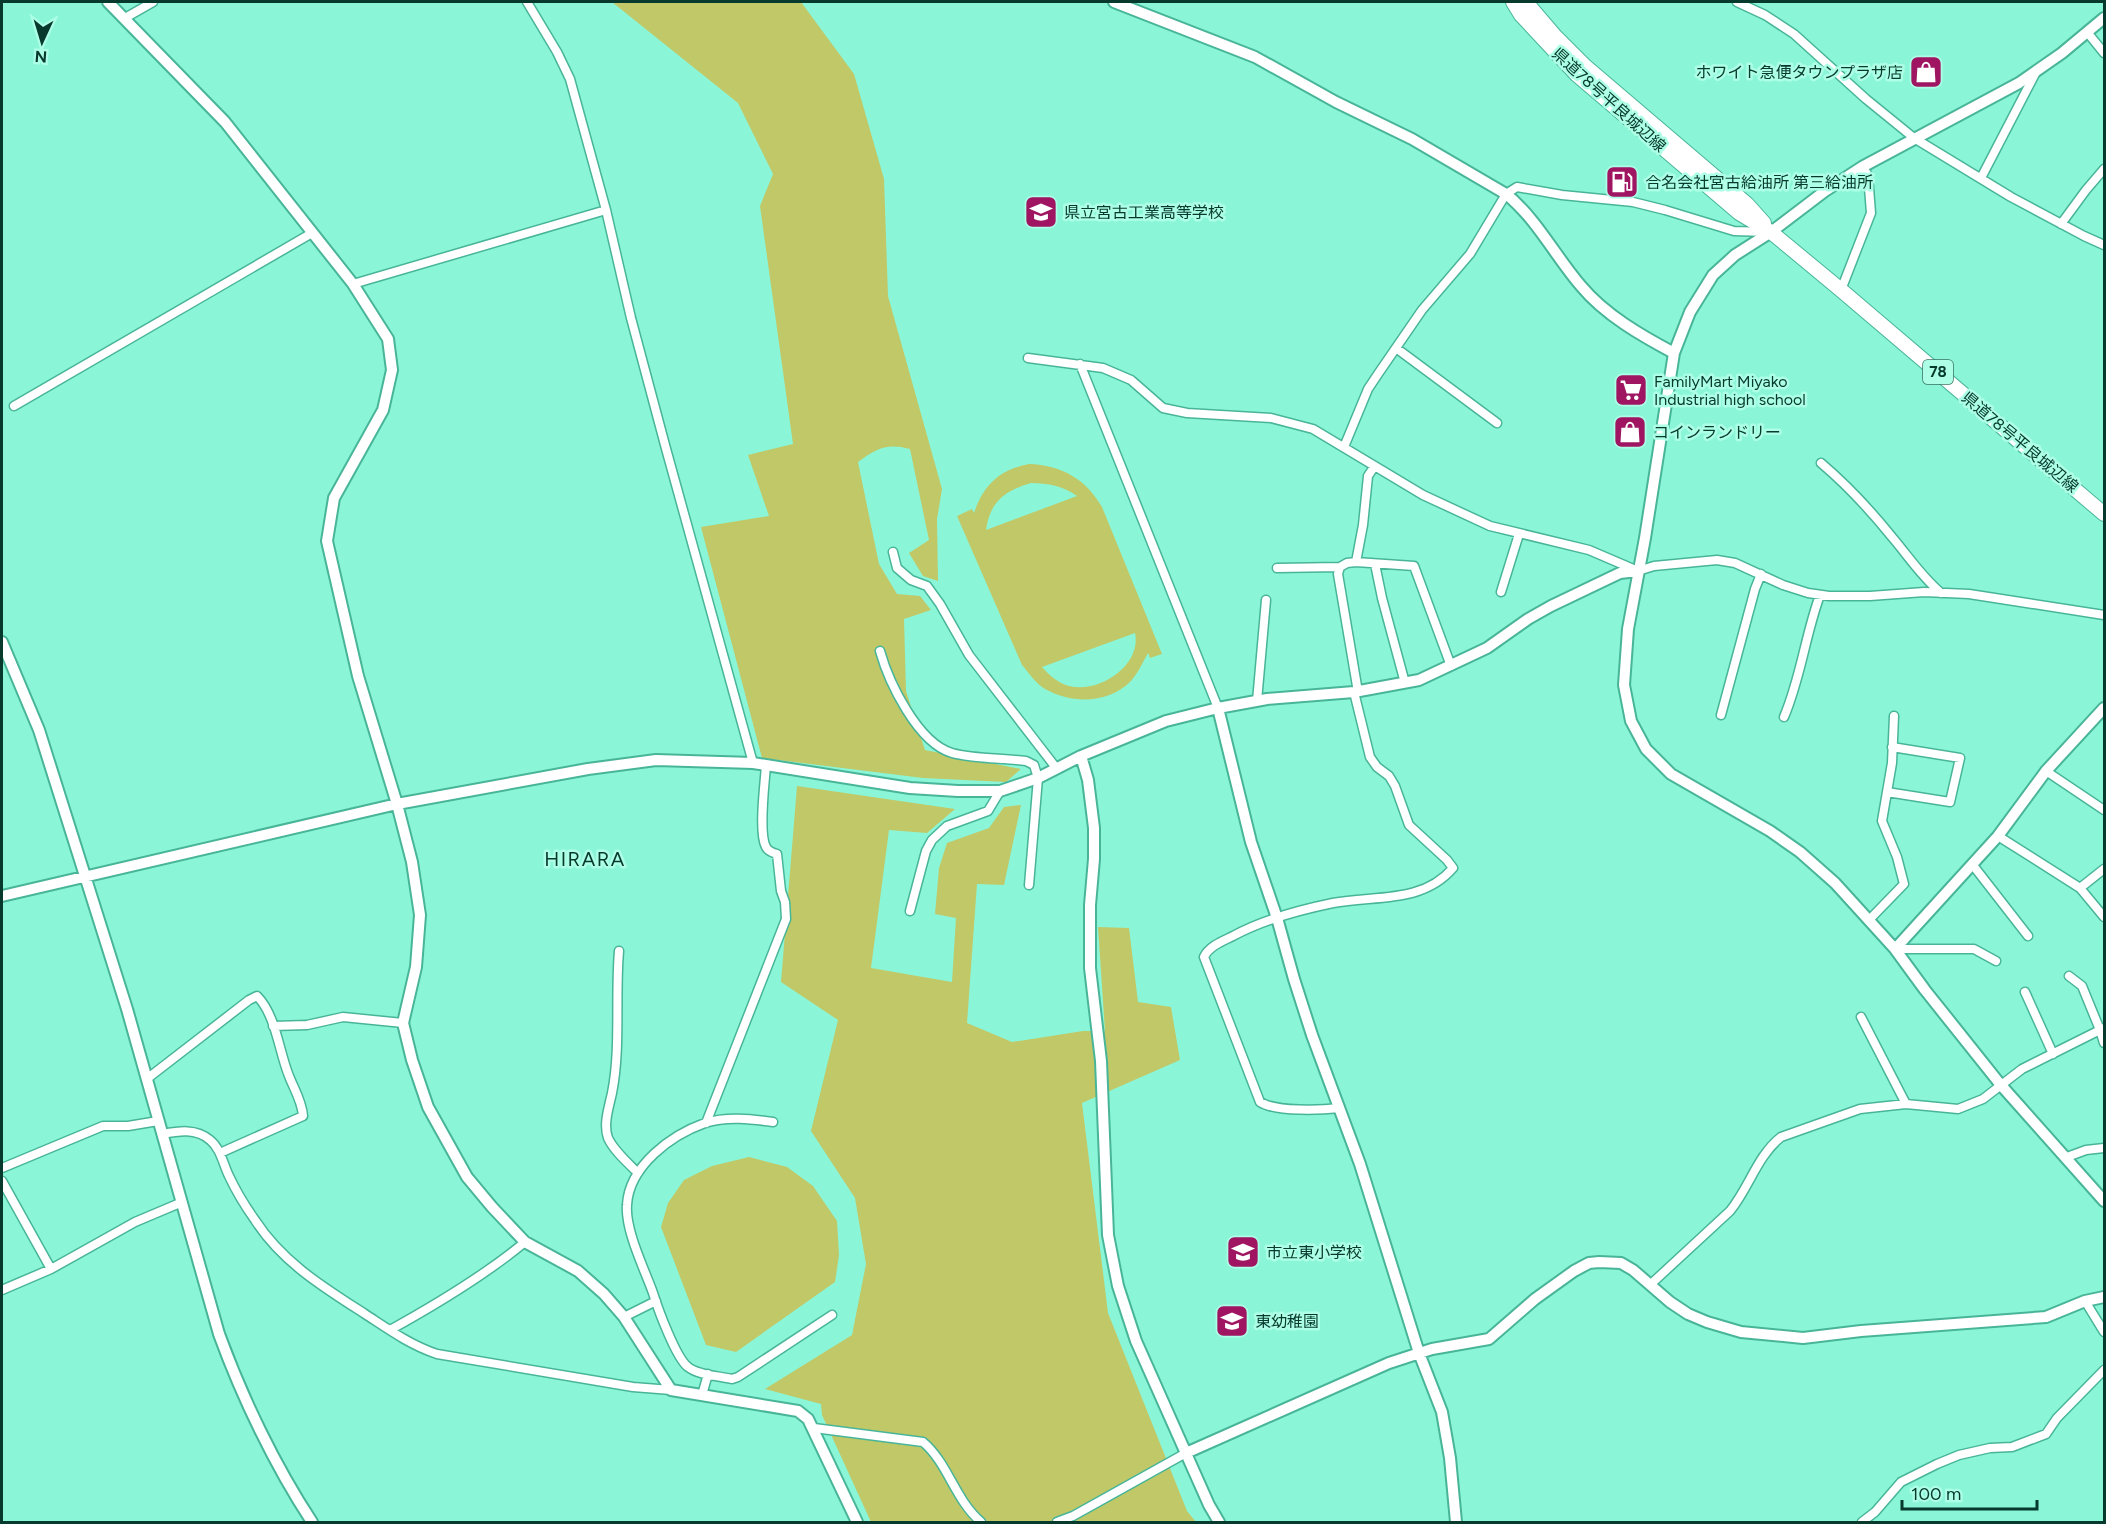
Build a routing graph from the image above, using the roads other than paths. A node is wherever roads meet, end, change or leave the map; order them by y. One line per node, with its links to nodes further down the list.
1 (108, 2): 8 (street)
2 (153, 2): 8 (street)
3 (527, 2): 18 (street)
4 (1114, 2): 17 (street)
5 (1513, 2): 20 (main road, 県道78号平良城辺線 / 78)
6 (1526, 2): 20 (main road, 県道78号平良城辺線 / 78)
7 (1737, 2): 13 (street)
8 (125, 18): 21 (street)
9 (2104, 18): 10 (street)
10 (2087, 32): 11 (street); 12 (street)
11 (2104, 53)
12 (2037, 70): 13 (street); 16 (street)
13 (1914, 138): 14 (street); 16 (street)
14 (1862, 166): 20 (street); 24 (street)
15 (2104, 169): 19 (street)
16 (1981, 178): 19 (street)
17 (1506, 194): 20 (street); 25 (street); 26 (street)
18 (606, 210): 23 (street); 61 (street)
19 (2061, 224): 22 (street)
20 (1771, 232): 24 (main road, 県道78号平良城辺線 / 78); 26 (street)
21 (312, 233): 23 (street); 29 (street)
22 (2104, 245)
23 (353, 284): 68 (street)
24 (1841, 290): 34 (main road, 県道78号平良城辺線 / 78)
25 (1396, 348): 30 (street); 31 (street)
26 (1674, 353): 41 (street)
27 (1028, 358): 28 (street)
28 (1080, 364): 31 (street); 54 (street)
29 (14, 406)
30 (1497, 423)
31 (1344, 447): 33 (street)
32 (1821, 464): 44 (street)
33 (1374, 467): 35 (street); 37 (street)
34 (2104, 514)
35 (1519, 534): 41 (street); 43 (street)
36 (893, 552): 63 (street)
37 (1356, 562): 38 (street); 39 (street)
38 (1375, 564): 50 (street); 51 (street)
39 (1340, 567): 40 (street); 52 (street)
40 (1277, 568)
41 (1638, 571): 42 (street); 50 (street); 80 (street)
42 (1761, 574): 45 (street); 56 (street)
43 (1501, 592)
44 (1941, 594): 45 (street); 47 (street)
45 (1820, 595): 57 (street)
46 (1266, 600): 53 (street)
47 (2104, 615)
48 (2, 642): 73 (street)
49 (880, 651): 65 (street)
50 (1451, 666): 51 (street)
51 (1405, 683): 52 (street)
52 (1356, 692): 53 (street); 79 (street)
53 (1257, 701): 54 (street)
54 (1218, 708): 60 (street); 79 (street)
55 (2104, 708): 64 (street)
56 (1721, 715)
57 (1784, 717)
58 (1894, 717): 59 (street)
59 (1892, 747): 67 (street); 67 (street)
60 (1081, 756): 63 (street); 126 (street)
61 (753, 763): 62 (street); 68 (street)
62 (766, 765): 66 (street); 99 (street)
63 (1057, 769): 65 (street)
64 (2046, 771): 69 (street); 70 (street)
65 (1038, 778): 66 (street); 74 (street)
66 (1000, 790): 77 (street)
67 (1887, 792): 80 (street)
68 (397, 804): 73 (street); 88 (street)
69 (2104, 810)
70 (1998, 836): 71 (street); 75 (street)
71 (1972, 864): 81 (street); 82 (street)
72 (2104, 869): 75 (street)
73 (84, 878): 76 (street); 93 (street)
74 (1029, 885)
75 (2080, 888): 78 (street)
76 (2, 896)
77 (910, 911)
78 (2104, 917)
79 (1277, 918): 96 (street); 96 (street)
80 (1869, 920): 82 (street)
81 (2028, 936)
82 (1895, 949): 84 (street); 94 (street)
83 (619, 951): 105 (street)
84 (1996, 961)
85 (2069, 976): 90 (street)
86 (2025, 992): 92 (street)
87 (1861, 1017): 95 (street)
88 (403, 1023): 89 (street); 109 (street)
89 (273, 1026): 93 (street); 102 (street)
90 (2102, 1029): 91 (street); 92 (street)
91 (2104, 1043)
92 (2053, 1054): 94 (street)
93 (148, 1078): 97 (street)
94 (2000, 1084): 95 (street); 103 (street)
95 (1906, 1104): 111 (street)
96 (1340, 1108): 120 (street)
97 (158, 1121): 100 (street); 104 (street)
98 (773, 1122): 99 (street)
99 (706, 1123): 105 (street)
100 (162, 1134): 102 (street); 108 (street)
101 (2104, 1149): 103 (street)
102 (220, 1153): 118 (street)
103 (2067, 1157): 107 (street)
104 (2, 1168)
105 (638, 1173): 114 (street)
106 (2, 1181): 110 (street)
107 (2104, 1201)
108 (180, 1203): 110 (street); 127 (street)
109 (525, 1242): 117 (street); 118 (street)
110 (51, 1269): 112 (street)
111 (1651, 1284): 115 (street); 120 (street)
112 (2, 1290)
113 (2104, 1298): 115 (street)
114 (656, 1301): 117 (street); 122 (street)
115 (2085, 1301): 119 (street)
116 (831, 1315): 122 (street)
117 (624, 1317): 123 (street)
118 (390, 1330): 123 (street)
119 (2104, 1332)
120 (1419, 1353): 126 (street); 132 (street)
121 (2104, 1370): 133 (street)
122 (708, 1374): 124 (street)
123 (671, 1390): 124 (street)
124 (702, 1395): 125 (street)
125 (814, 1428): 128 (street); 129 (street)
126 (1186, 1453): 130 (street); 131 (street)
127 (312, 1522)
128 (857, 1522)
129 (981, 1522)
130 (1057, 1522)
131 (1219, 1522)
132 (1456, 1522)
133 (1862, 1522)

